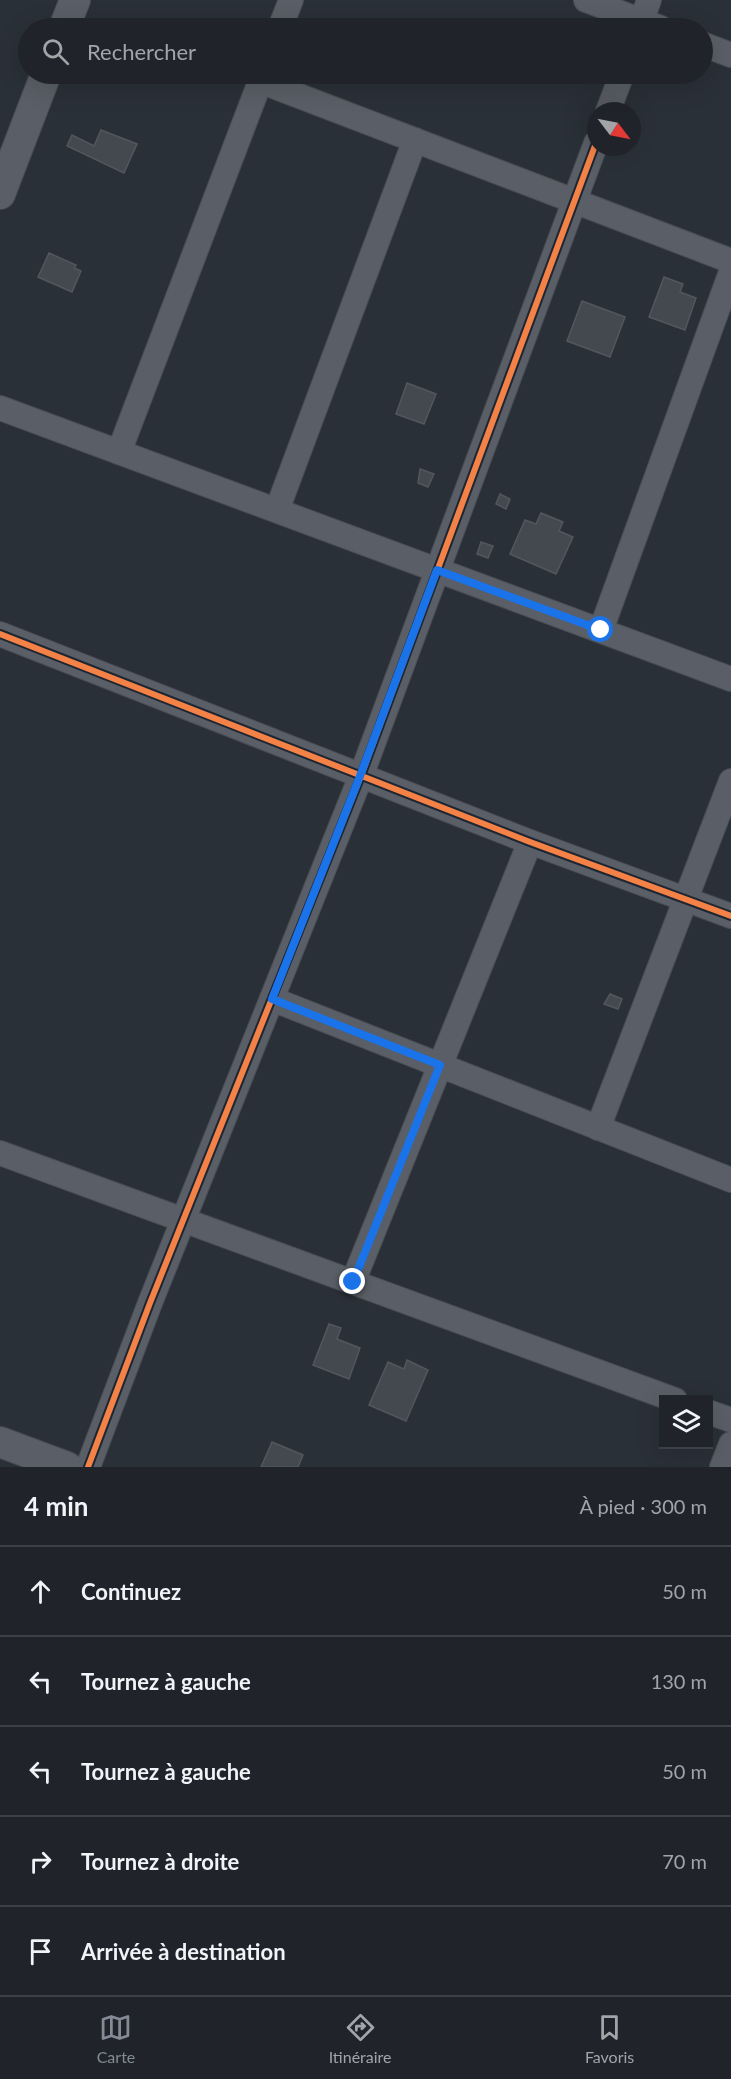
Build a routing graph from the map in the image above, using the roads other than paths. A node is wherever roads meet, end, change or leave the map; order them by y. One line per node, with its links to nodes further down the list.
1 (75, 0): 4 (street)
2 (291, 0): 5 (street)
3 (586, 0): 6 (street)
4 (68, 18)
5 (284, 18)
6 (642, 18)
7 (713, 48): 8 (street)
8 (731, 55)
9 (42, 84): 16 (street)
10 (258, 84): 21 (street)
11 (278, 84): 14 (street)
12 (618, 84): 13 (street)
13 (611, 102)
14 (415, 140): 17 (street); 22 (street)
15 (591, 156): 17 (street)
16 (3, 178)
17 (574, 201): 18 (street); 23 (street)
18 (731, 261)
19 (731, 272): 24 (street)
20 (0, 408): 21 (street)
21 (119, 452): 22 (street)
22 (277, 510): 23 (street)
23 (437, 570): 24 (street); 27 (street)
24 (601, 630): 26 (street)
25 (1, 639): 27 (street)
26 (731, 679)
27 (360, 776): 29 (street); 32 (street)
28 (731, 781): 30 (street)
29 (530, 842): 30 (street); 33 (street)
30 (686, 899): 31 (street); 34 (street)
31 (731, 915)
32 (272, 999): 33 (street); 37 (street)
33 (440, 1065): 34 (street); 38 (street)
34 (598, 1128): 36 (street)
35 (0, 1153): 37 (street)
36 (731, 1180)
37 (184, 1221): 38 (street); 45 (street)
38 (353, 1282): 39 (street)
39 (661, 1395)
40 (713, 1414): 41 (street)
41 (731, 1420)
42 (0, 1442): 44 (street)
43 (731, 1444): 46 (street)
44 (67, 1467)
45 (88, 1467)
46 (722, 1467)

